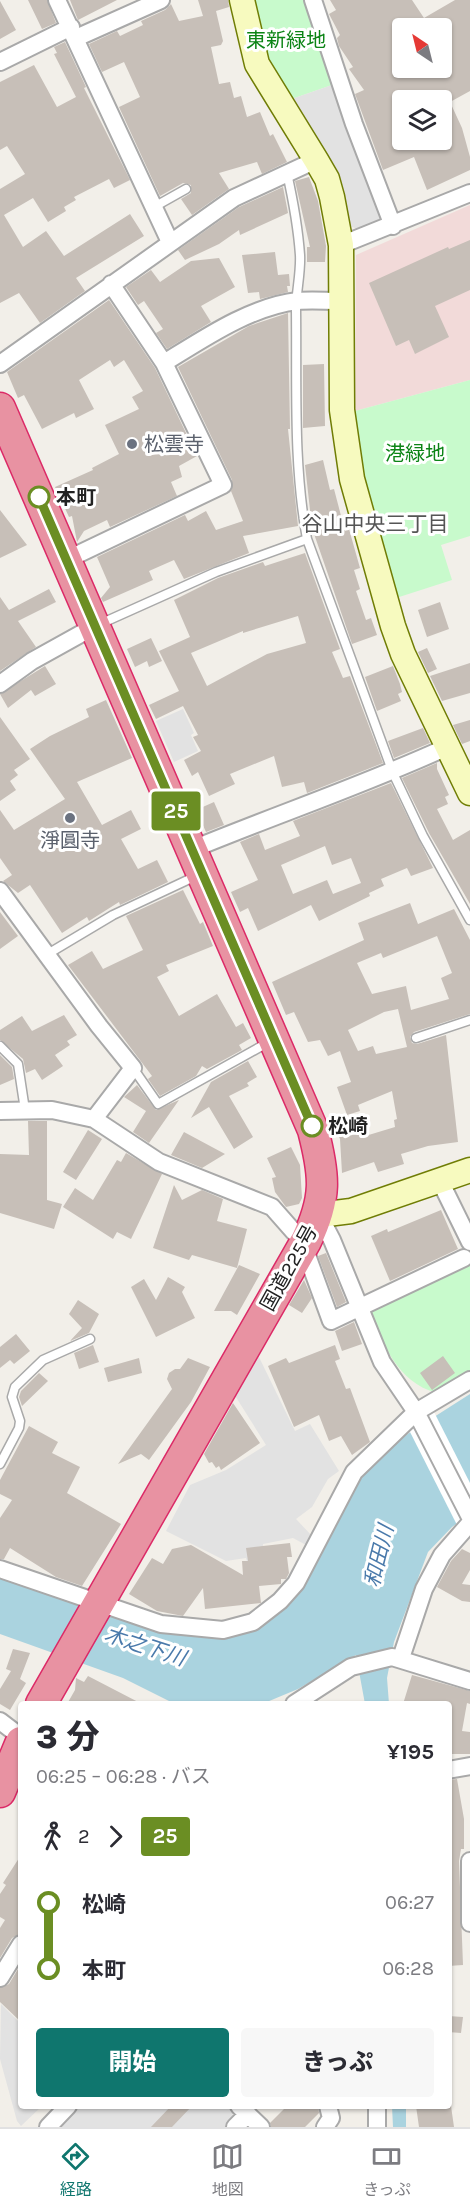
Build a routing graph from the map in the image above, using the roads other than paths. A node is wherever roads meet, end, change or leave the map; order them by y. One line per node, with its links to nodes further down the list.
1 (57, 0): 5 (street)
2 (161, 0): 5 (street)
3 (242, 0): 7 (street)
4 (313, 0): 12 (street)
5 (74, 33): 6 (street); 11 (street)
6 (0, 62)
7 (316, 160): 8 (street); 14 (street)
8 (287, 173): 13 (street); 16 (lane)
9 (186, 189): 11 (lane)
10 (470, 194): 12 (street)
11 (154, 207): 13 (street)
12 (393, 226): 14 (street)
13 (170, 242): 15 (street)
14 (341, 245): 17 (street)
15 (111, 284): 18 (street); 19 (street)
16 (296, 301): 17 (street); 18 (street); 21 (lane)
17 (340, 301): 25 (street)
18 (164, 363): 22 (street)
19 (0, 364)
20 (0, 408): 22 (highway, 国道225号)
21 (307, 539): 23 (lane); 26 (lane)
22 (66, 560): 23 (highway, 国道225号)
23 (95, 626): 24 (street); 28 (highway, 国道225号)
24 (0, 684)
25 (447, 747): 26 (street); 27 (street)
26 (393, 773): 28 (street); 30 (lane)
27 (470, 792)
28 (198, 861): 31 (lane); 34 (highway, 国道225号)
29 (0, 891): 31 (street)
30 (470, 920)
31 (46, 955): 36 (street)
32 (470, 1020): 33 (lane)
33 (417, 1038)
34 (274, 1040): 36 (lane); 42 (highway, 国道225号)
35 (0, 1046): 37 (lane)
36 (133, 1068): 39 (street)
37 (25, 1110): 38 (street); 39 (street)
38 (0, 1111)
39 (94, 1119): 43 (street)
40 (470, 1170): 41 (street)
41 (440, 1181): 42 (street); 44 (street)
42 (319, 1215): 47 (street); 55 (highway, 国道225号)
43 (294, 1232)
44 (470, 1242)
45 (308, 1258): 47 (street)
46 (464, 1258): 47 (street)
47 (358, 1309): 50 (street)
48 (90, 1340): 51 (lane)
49 (470, 1380): 50 (street)
50 (417, 1415): 52 (street); 55 (street)
51 (0, 1464)
52 (470, 1517)
53 (470, 1523): 56 (street)
54 (0, 1569): 55 (street)
55 (96, 1605): 58 (highway, 国道225号)
56 (397, 1657): 57 (street); 59 (street)
57 (470, 1681)
58 (43, 1701)
59 (299, 1701)
60 (0, 1721): 61 (street)
61 (18, 1735)
62 (18, 1749): 65 (highway)
63 (470, 1766): 64 (street)
64 (452, 1769)
65 (0, 1792)
66 (470, 1861): 67 (street)
67 (470, 1923)
68 (18, 1949): 69 (street)
69 (0, 1978)
70 (65, 2109): 74 (street)
71 (329, 2109): 77 (street)
72 (377, 2109): 78 (street)
73 (244, 2110): 75 (street); 76 (street)
74 (48, 2127)
75 (235, 2127)
76 (261, 2127)
77 (325, 2127)
78 (377, 2127)

